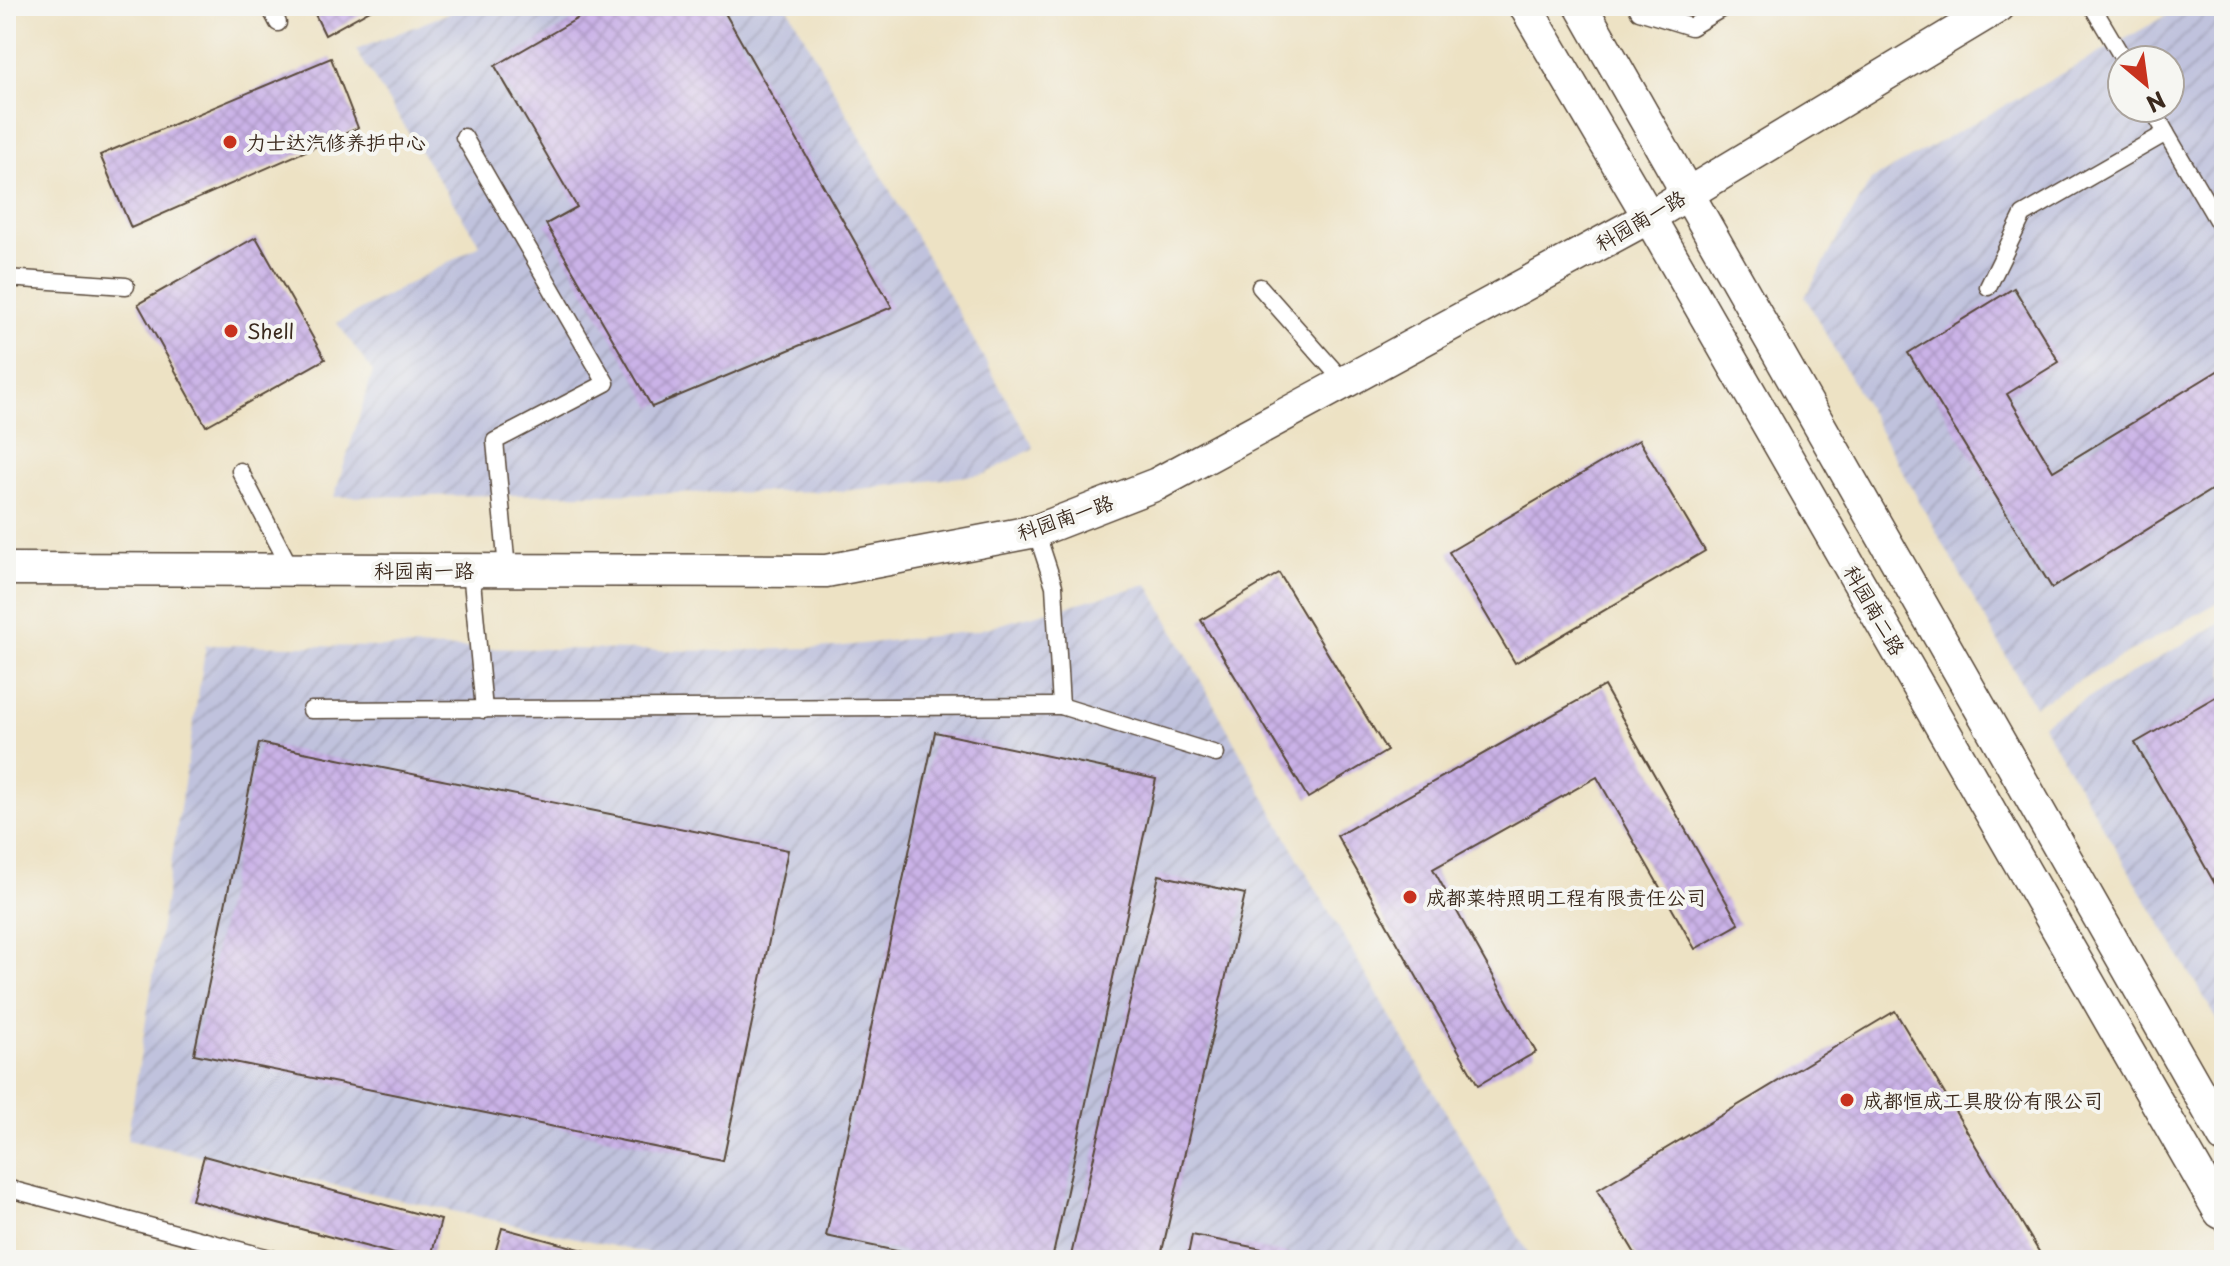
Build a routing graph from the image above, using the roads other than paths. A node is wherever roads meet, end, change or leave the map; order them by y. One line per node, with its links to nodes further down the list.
1 (269, 6): 8 (lane)
2 (1525, 6): 14 (street, 科园南二路)
3 (1581, 6): 13 (street)
4 (1636, 6): 5 (lane)
5 (1726, 6)
6 (1999, 6): 13 (street, 科园南一路)
7 (2092, 6): 9 (lane)
8 (278, 23)
9 (2115, 44)
10 (2161, 124): 11 (lane)
11 (2166, 133): 15 (lane); 19 (lane)
12 (464, 137): 25 (lane)
13 (1687, 193): 14 (street, 科园南一路); 31 (street)
14 (1649, 217): 20 (street, 科园南一路); 33 (street, 科园南二路)
15 (2224, 232)
16 (6, 278): 17 (lane)
17 (126, 286)
18 (1260, 287): 20 (lane)
19 (1988, 287)
20 (1345, 383): 22 (street, 科园南一路)
21 (240, 471): 24 (lane)
22 (1036, 531): 25 (street, 科园南一路); 27 (lane)
23 (6, 569): 24 (street, 科园南一路)
24 (291, 569): 26 (street, 科园南一路)
25 (507, 569): 26 (street, 科园南一路)
26 (471, 570): 29 (lane)
27 (1061, 706): 29 (lane); 30 (lane)
28 (311, 710): 29 (lane)
29 (484, 710)
30 (1216, 754)
31 (2224, 1137)
32 (6, 1188): 34 (lane)
33 (2224, 1214)
34 (277, 1260)

